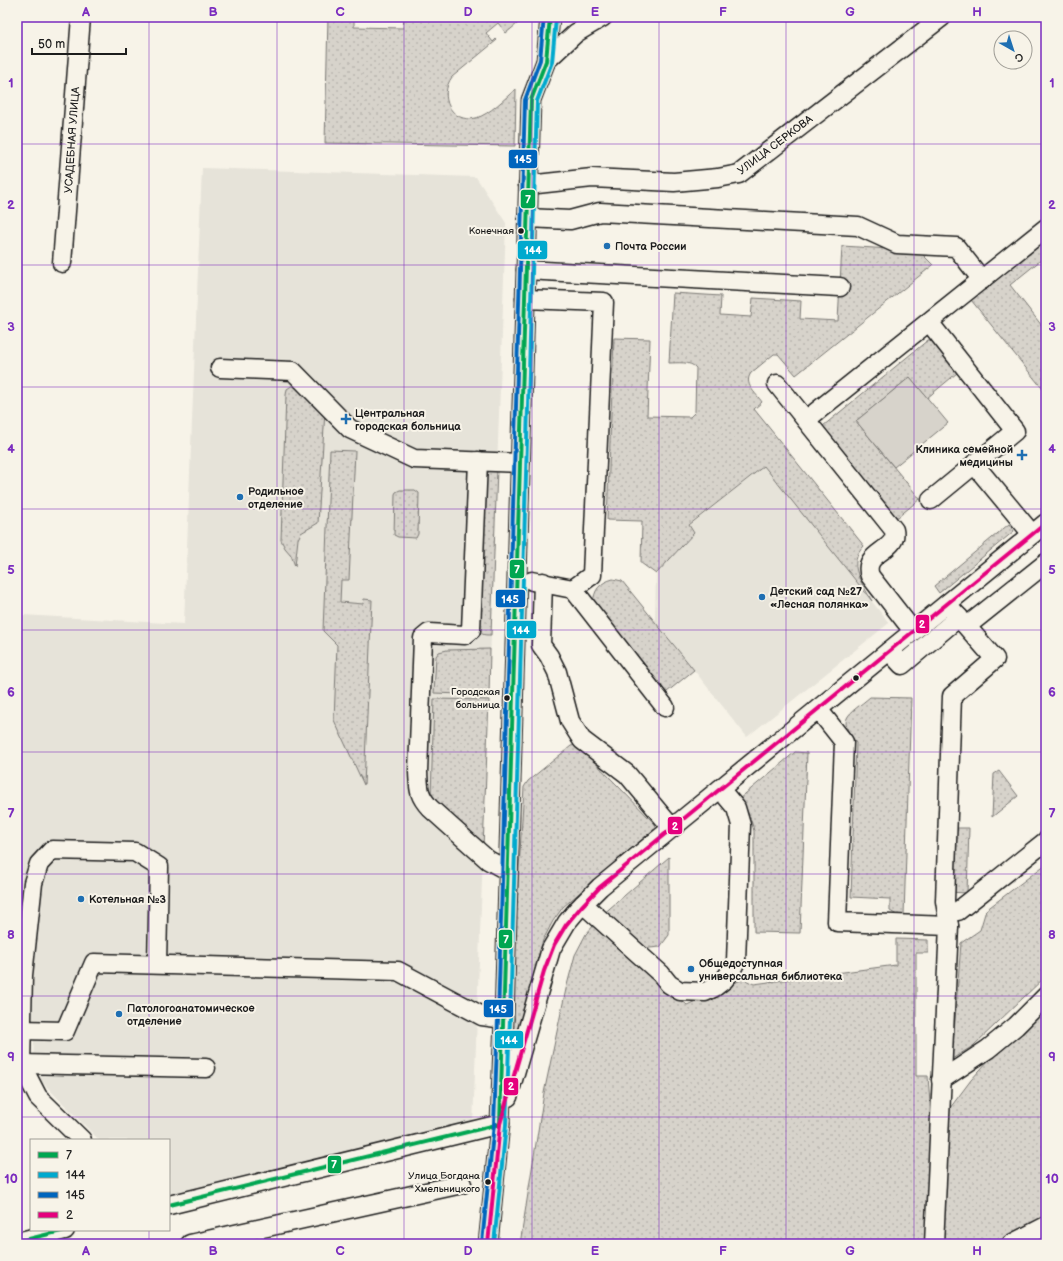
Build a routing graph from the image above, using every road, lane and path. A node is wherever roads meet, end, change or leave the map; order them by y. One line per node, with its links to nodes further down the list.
1 (81, 17): 9 (street, УСАДЕБНАЯ УЛИЦА)
2 (550, 17): 5 (street)
3 (603, 17): 5 (street)
4 (942, 17): 6 (street, УЛИЦА СЕРКОВА)
5 (546, 61): 6 (street)
6 (528, 185): 7 (street)
7 (527, 218): 10 (street); 11 (street)
8 (1046, 228): 11 (street)
9 (62, 262)
10 (526, 270): 12 (street); 13 (street)
11 (982, 280): 14 (street)
12 (840, 288)
13 (525, 299): 19 (street); 27 (street)
14 (928, 322): 17 (street); 20 (street)
15 (220, 368): 18 (street)
16 (777, 384): 17 (street)
17 (806, 420): 30 (street)
18 (478, 461): 19 (street); 37 (street)
19 (520, 463): 25 (street)
20 (974, 464): 21 (street); 23 (street)
21 (931, 500)
22 (1046, 523): 23 (street)
23 (1032, 534): 28 (street)
24 (1046, 563): 29 (street)
25 (517, 579): 26 (street); 37 (street)
26 (543, 582): 27 (street); 35 (street)
27 (573, 589): 32 (street)
28 (947, 604): 29 (street); 30 (street)
29 (963, 622): 31 (street); 39 (street)
30 (913, 631): 31 (street)
31 (889, 651): 33 (street)
32 (665, 707)
33 (818, 709): 34 (street); 39 (street)
34 (720, 789): 35 (street); 38 (street)
35 (672, 828): 38 (street)
36 (1046, 841): 39 (street)
37 (508, 871): 42 (street)
38 (583, 904): 47 (street)
39 (948, 920): 46 (street)
40 (157, 964): 42 (street); 43 (street); 43 (street)
41 (1046, 996): 46 (street)
42 (504, 1019): 47 (street)
43 (22, 1030): 44 (street)
44 (20, 1064): 45 (street); 48 (street)
45 (206, 1068)
46 (941, 1080): 57 (street)
47 (500, 1124): 50 (street); 56 (street)
48 (81, 1139)
49 (462, 1184): 53 (street)
50 (170, 1205)
51 (1046, 1226): 58 (street)
52 (61, 1231): 54 (street)
53 (223, 1240): 55 (street)
54 (17, 1242)
55 (190, 1244)
56 (488, 1244)
57 (934, 1244)
58 (1012, 1244)

